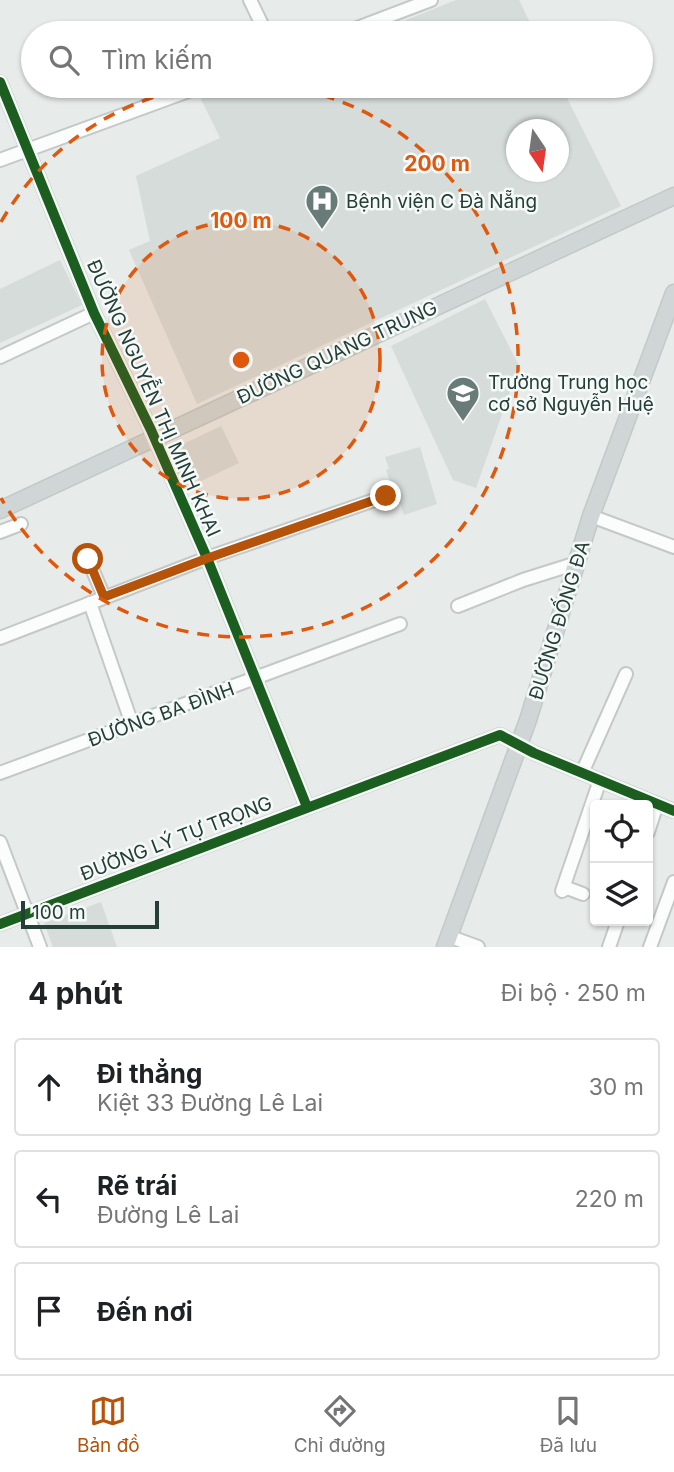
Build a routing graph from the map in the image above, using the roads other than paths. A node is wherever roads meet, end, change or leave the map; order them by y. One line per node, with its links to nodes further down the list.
1 (250, 0): 3 (street)
2 (431, 0): 4 (street)
3 (260, 21)
4 (376, 21)
5 (0, 82): 7 (street, ĐƯỜNG NGUYỄN THỊ MINH KHAI)
6 (169, 98): 7 (street)
7 (28, 149): 8 (street); 11 (street, ĐƯỜNG NGUYỄN THỊ MINH KHAI)
8 (0, 160)
9 (674, 196): 13 (main road, ĐƯỜNG QUANG TRUNG)
10 (674, 293): 16 (main road, ĐƯỜNG ĐỐNG ĐA)
11 (94, 313): 12 (street); 13 (street, ĐƯỜNG NGUYỄN THỊ MINH KHAI)
12 (0, 357)
13 (155, 440): 15 (main road, ĐƯỜNG QUANG TRUNG); 20 (street, ĐƯỜNG NGUYỄN THỊ MINH KHAI)
14 (386, 496): 20 (street)
15 (0, 510)
16 (592, 516): 19 (street); 22 (main road, ĐƯỜNG ĐỐNG ĐA)
17 (21, 524): 18 (street)
18 (0, 532)
19 (674, 547)
20 (208, 558): 23 (street); 29 (street, ĐƯỜNG NGUYỄN THỊ MINH KHAI)
21 (88, 559): 23 (street)
22 (577, 563): 25 (street); 31 (main road, ĐƯỜNG ĐỐNG ĐA)
23 (104, 597): 24 (street)
24 (90, 603): 27 (street); 30 (street)
25 (458, 606)
26 (400, 624): 29 (street, ĐƯỜNG BA ĐÌNH)
27 (0, 638)
28 (626, 674): 33 (street)
29 (256, 678): 30 (street, ĐƯỜNG BA ĐÌNH); 36 (street, ĐƯỜNG NGUYỄN THỊ MINH KHAI)
30 (132, 724): 32 (street, ĐƯỜNG BA ĐÌNH)
31 (519, 745): 33 (street, ĐƯỜNG LÝ TỰ TRỌNG); 36 (street, ĐƯỜNG LÝ TỰ TRỌNG); 45 (main road, ĐƯỜNG ĐỐNG ĐA)
32 (0, 773)
33 (582, 774): 34 (street, ĐƯỜNG LÝ TỰ TRỌNG)
34 (600, 780): 35 (street, ĐƯỜNG LÝ TỰ TRỌNG); 41 (street)
35 (657, 804): 37 (street, ĐƯỜNG LÝ TỰ TRỌNG); 38 (street)
36 (307, 807): 42 (street, ĐƯỜNG LÝ TỰ TRỌNG)
37 (674, 811)
38 (653, 816)
39 (0, 842): 42 (street)
40 (674, 882): 49 (street)
41 (583, 894)
42 (27, 914): 43 (street, ĐƯỜNG LÝ TỰ TRỌNG); 46 (street)
43 (0, 924)
44 (616, 926): 48 (street)
45 (447, 941): 47 (street)
46 (40, 947)
47 (478, 947)
48 (609, 947)
49 (650, 947)

